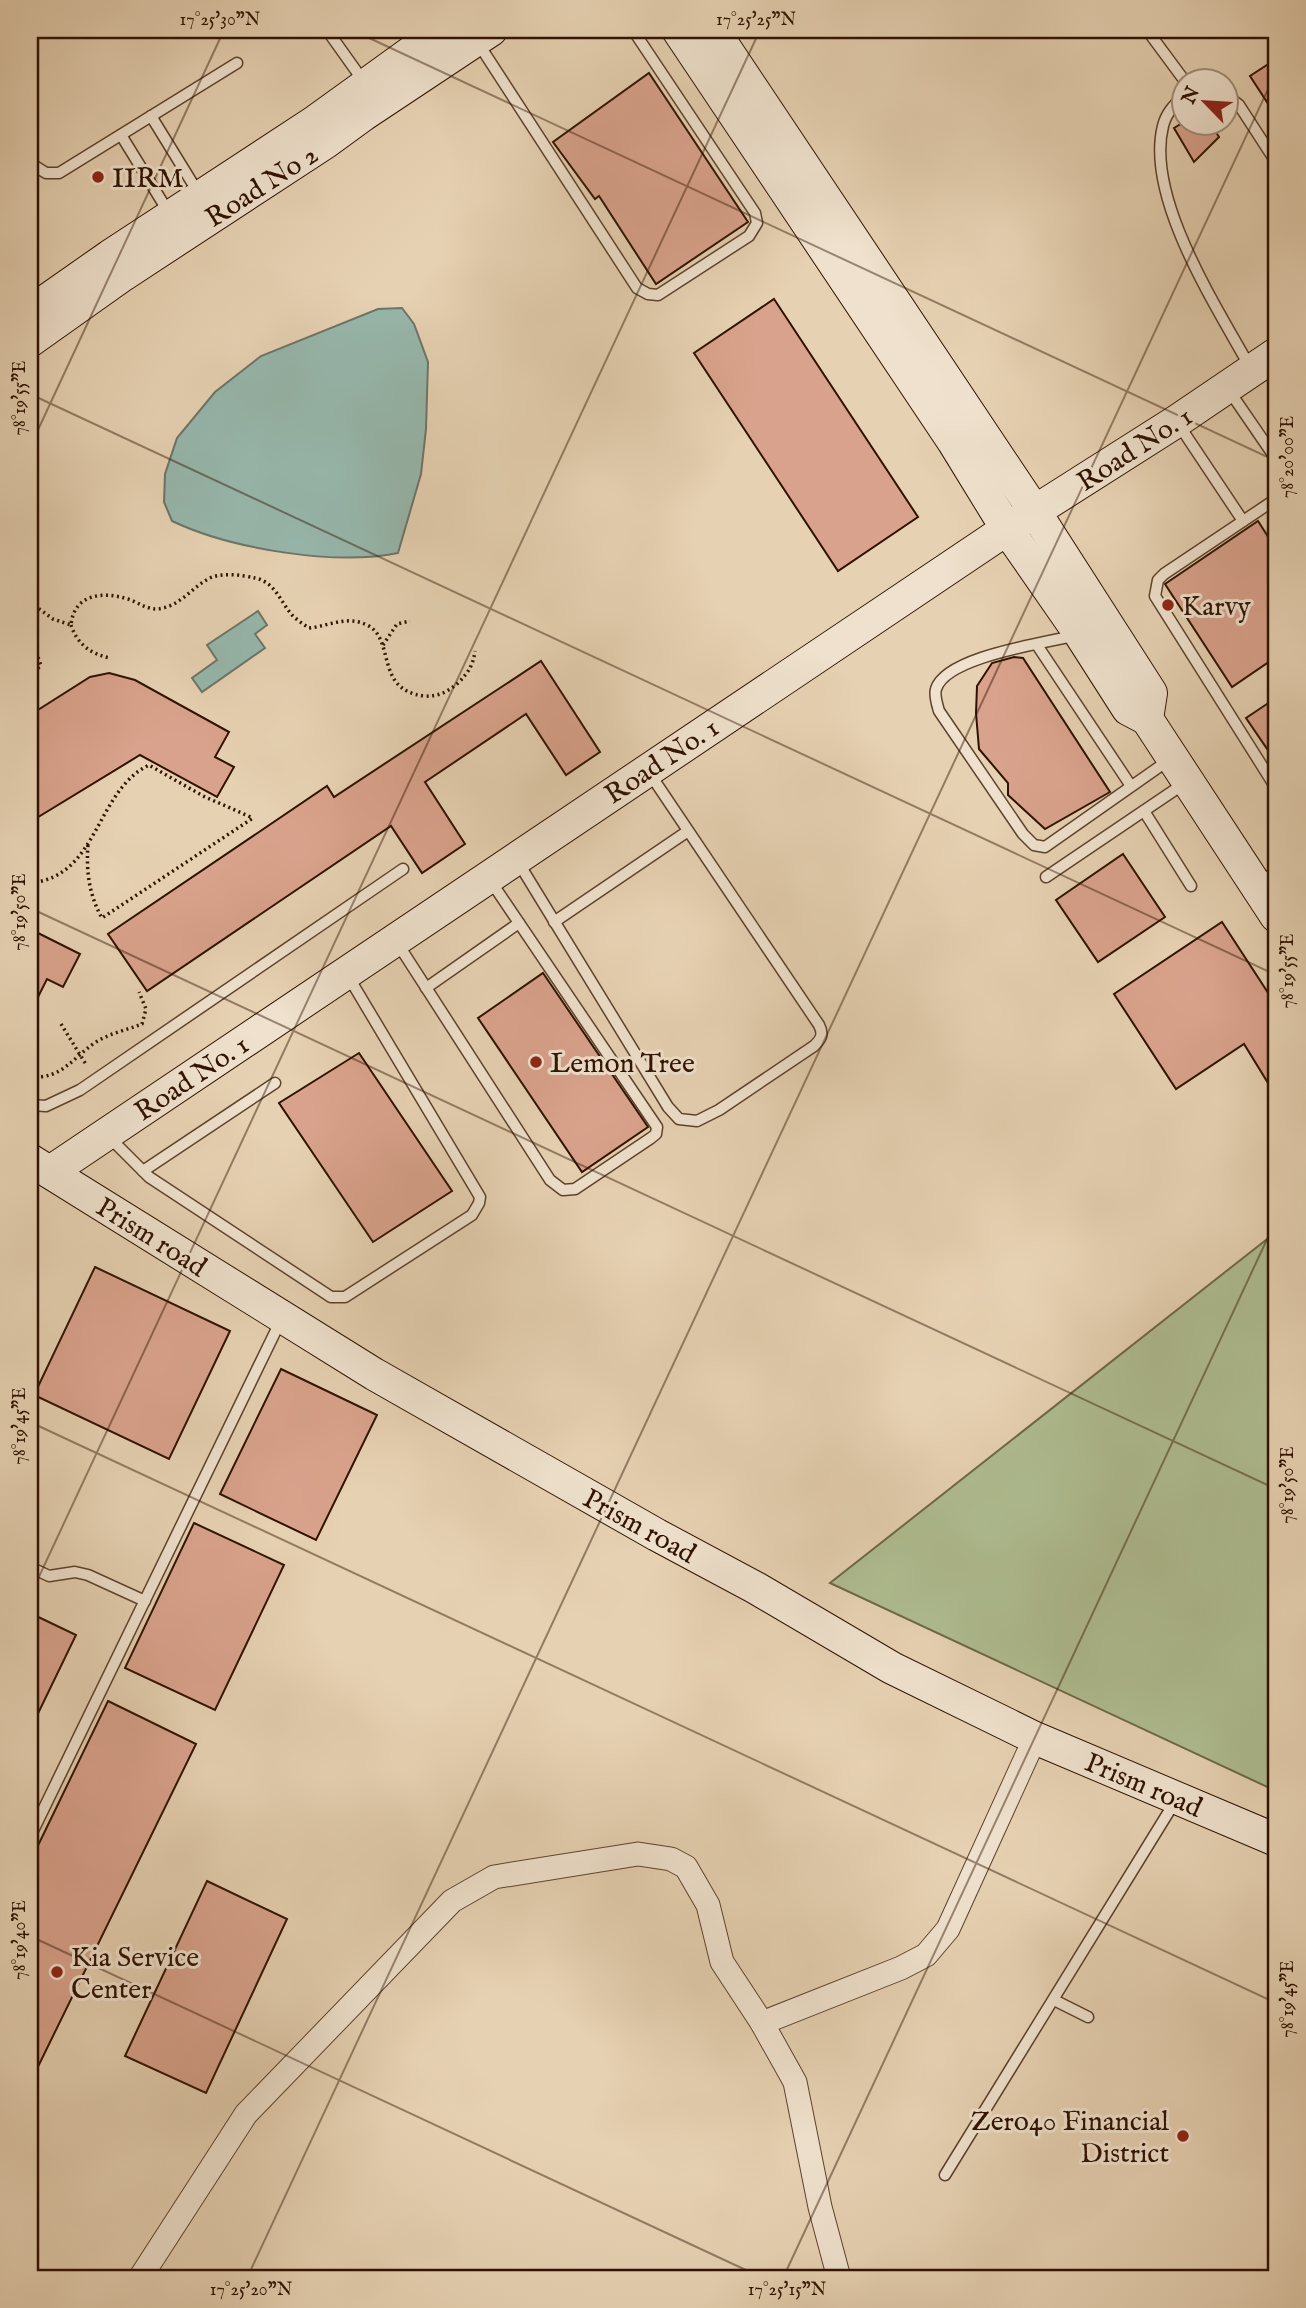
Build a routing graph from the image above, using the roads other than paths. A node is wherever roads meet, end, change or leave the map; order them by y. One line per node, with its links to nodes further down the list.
1 (327, 30): 10 (lane)
2 (442, 30): 10 (street, Road No 2)
3 (633, 30): 7 (lane)
4 (678, 30): 27 (street)
5 (713, 30): 25 (street)
6 (1147, 30): 9 (lane)
7 (483, 35): 10 (street, Road No 2)
8 (237, 63): 13 (lane)
9 (1174, 66)
10 (372, 95): 17 (street, Road No 2); 20 (street, Road No 2)
11 (1240, 107): 15 (lane)
12 (1170, 109): 21 (lane)
13 (151, 116): 14 (lane); 17 (lane)
14 (121, 135): 16 (lane); 18 (lane)
15 (1276, 162)
16 (30, 163)
17 (201, 197): 18 (street, Road No 2)
18 (171, 216): 19 (street, Road No 2)
19 (30, 312)
20 (30, 341)
21 (1251, 370): 22 (street, Road No. 1); 23 (lane)
22 (1177, 421): 25 (street, Road No. 1); 26 (lane)
23 (1276, 459)
24 (1276, 499): 26 (lane)
25 (1035, 512): 27 (street, Road No. 1); 30 (street)
26 (1243, 521): 34 (lane)
27 (1007, 529): 28 (street); 31 (street, Road No. 1)
28 (1080, 634): 29 (lane); 30 (street)
29 (1037, 645): 33 (lane); 33 (lane)
30 (1147, 719): 32 (street)
31 (647, 769): 36 (lane); 37 (street, Road No. 1)
32 (1180, 770): 33 (lane); 35 (lane); 42 (street)
33 (1131, 786)
34 (1276, 788)
35 (1144, 811): 39 (lane); 41 (lane)
36 (688, 831): 43 (lane); 43 (lane)
37 (516, 859): 40 (street, Road No. 1); 43 (lane)
38 (403, 869): 49 (lane)
39 (1046, 877)
40 (489, 878): 44 (lane); 45 (street, Road No. 1)
41 (1191, 886)
42 (1270, 895)
43 (554, 922)
44 (519, 923): 47 (lane); 47 (lane)
45 (396, 941): 46 (street, Road No. 1); 47 (lane)
46 (346, 973): 50 (street, Road No. 1); 52 (lane)
47 (426, 988)
48 (275, 1083): 52 (lane)
49 (30, 1105)
50 (107, 1133): 51 (street, Road No. 1); 52 (lane)
51 (40, 1166): 53 (street, Prism road)
52 (143, 1171)
53 (283, 1317): 55 (lane); 56 (street, Prism road)
54 (30, 1567): 55 (lane)
55 (145, 1601): 58 (lane)
56 (1035, 1738): 57 (street, Prism road); 62 (street)
57 (1177, 1798): 59 (street, Prism road); 60 (lane)
58 (30, 1837)
59 (1276, 1840)
60 (1054, 2000): 61 (lane); 63 (lane)
61 (1088, 2017)
62 (762, 2023): 64 (street); 65 (street)
63 (945, 2175)
64 (140, 2278)
65 (839, 2278)

